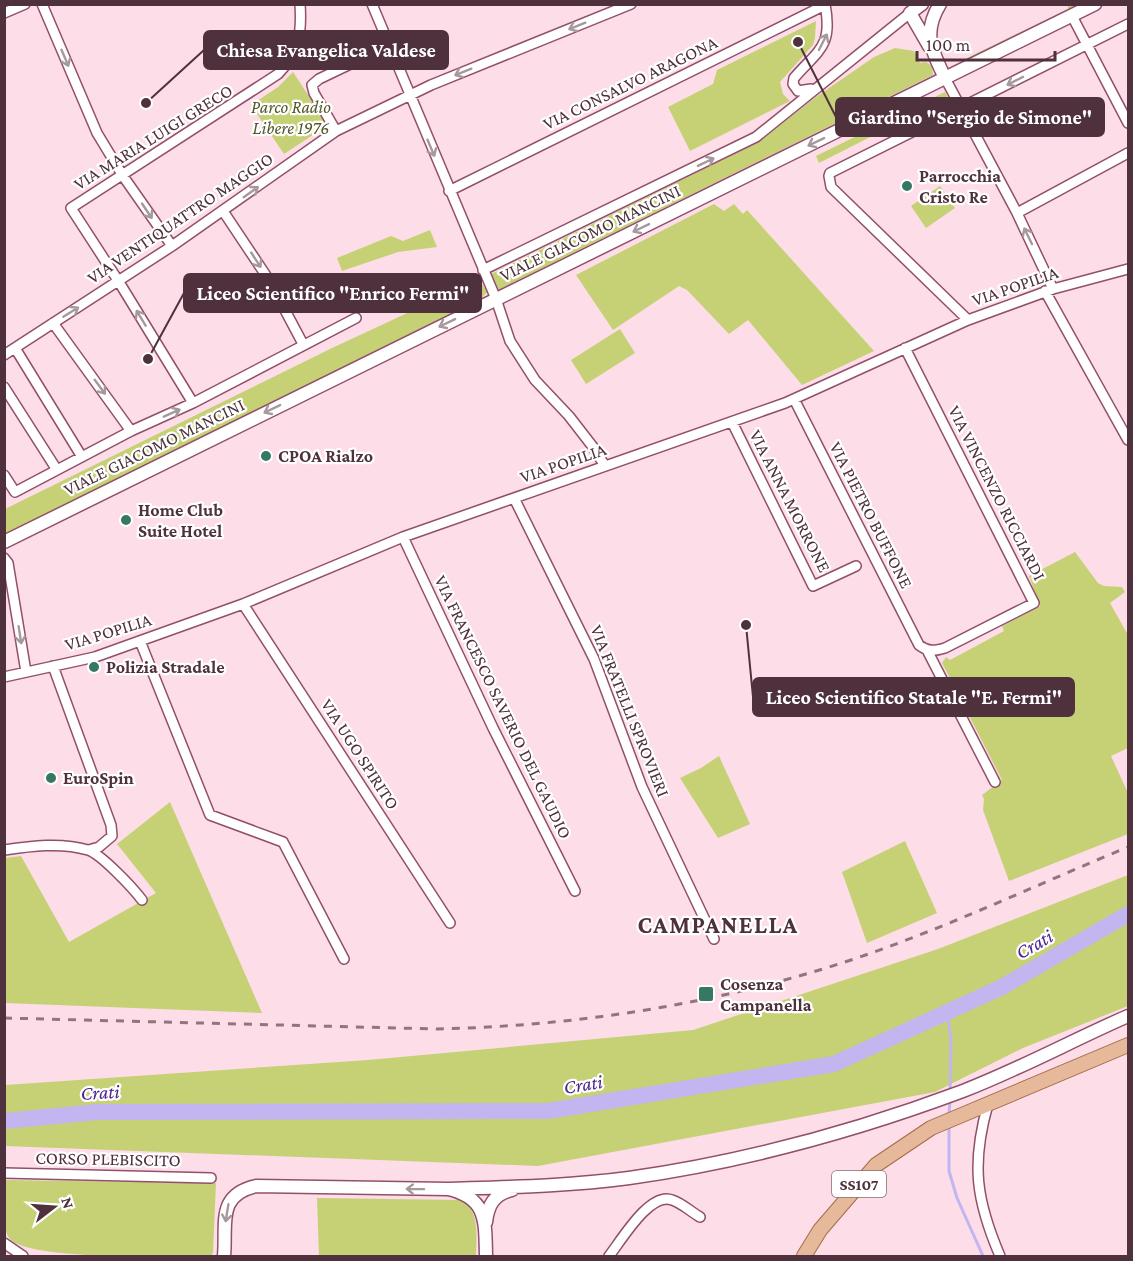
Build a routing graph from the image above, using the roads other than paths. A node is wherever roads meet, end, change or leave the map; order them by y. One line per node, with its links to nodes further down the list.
1 (25, 4): 10 (street)
2 (42, 4): 24 (street, one-way to 24)
3 (300, 4): 24 (street, VIA MARIA LUIGI GRECO)
4 (372, 4): 15 (street)
5 (631, 4): 19 (street, VIA VENTIQUATTRO MAGGIO, one-way to 19)
6 (922, 4): 11 (street)
7 (940, 4): 16 (street)
8 (1095, 4): 12 (street, VIALE GIACOMO MANCINI)
9 (825, 5): 18 (street, one-way to 9); 25 (street, VIA CONSALVO ARAGONA)
10 (4, 13)
11 (910, 13): 16 (street); 18 (street)
12 (1072, 16): 14 (street); 17 (street, VIALE GIACOMO MANCINI)
13 (1128, 24): 14 (street)
14 (1087, 45): 20 (street, one-way to 20); 21 (street)
15 (388, 46): 19 (street); 22 (street)
16 (931, 50): 17 (street)
17 (945, 78): 20 (street); 33 (street, VIALE GIACOMO MANCINI, one-way to 33)
18 (816, 88): 30 (street, one-way to 18)
19 (408, 94): 22 (street, VIA VENTIQUATTRO MAGGIO); 25 (street, one-way to 25)
20 (961, 108): 27 (street); 35 (street)
21 (1128, 123)
22 (336, 131): 26 (street, VIA VENTIQUATTRO MAGGIO, one-way to 22)
23 (1128, 153): 27 (street)
24 (123, 176): 28 (street, one-way to 28); 31 (street, VIA MARIA LUIGI GRECO)
25 (449, 191): 30 (street)
26 (223, 211): 28 (street, VIA VENTIQUATTRO MAGGIO); 37 (street, one-way to 37)
27 (1017, 213): 32 (street, one-way to 27)
28 (172, 246): 31 (street, VIA VENTIQUATTRO MAGGIO)
29 (1128, 268): 32 (street, VIA POPILIA)
30 (483, 270): 33 (street)
31 (119, 282): 36 (street, VIA VENTIQUATTRO MAGGIO, one-way to 31); 43 (street, one-way to 31)
32 (1049, 290): 35 (street, VIA POPILIA); 46 (street)
33 (496, 299): 48 (street); 53 (street, VIALE GIACOMO MANCINI, one-way to 53)
34 (356, 318): 37 (street, VIALE GIACOMO MANCINI)
35 (968, 320): 39 (street, VIA POPILIA)
36 (53, 323): 38 (street, VIA VENTIQUATTRO MAGGIO); 45 (street, one-way to 45)
37 (303, 344): 43 (street, VIALE GIACOMO MANCINI)
38 (15, 348): 40 (street, VIA VENTIQUATTRO MAGGIO); 47 (street)
39 (905, 348): 42 (street, VIA POPILIA); 58 (street, VIA VINCENZO RICCIARDI)
40 (4, 355)
41 (4, 387): 49 (street)
42 (794, 399): 44 (street, VIA POPILIA); 58 (street, VIA PIETRO BUFFONE)
43 (193, 403): 45 (street, VIALE GIACOMO MANCINI, one-way to 43)
44 (732, 422): 48 (street, VIA POPILIA); 55 (street, VIA ANNA MORRONE)
45 (131, 431): 47 (street, VIALE GIACOMO MANCINI)
46 (1128, 440)
47 (82, 457): 49 (street, VIALE GIACOMO MANCINI)
48 (605, 466): 51 (street, VIA POPILIA)
49 (57, 470): 50 (street, VIALE GIACOMO MANCINI)
50 (4, 475)
51 (514, 498): 52 (street, VIA POPILIA); 68 (street, VIA FRATELLI SPROVIERI)
52 (403, 537): 56 (street, VIA POPILIA); 65 (street, VIA FRANCESCO SAVERIO DEL GAUDIO)
53 (4, 542)
54 (4, 558): 60 (street, one-way to 60)
55 (856, 566)
56 (243, 603): 57 (street, VIA POPILIA); 67 (street, VIA UGO SPIRITO)
57 (140, 641): 59 (street, VIA POPILIA); 69 (street)
58 (923, 648): 62 (street, VIA PIETRO BUFFONE)
59 (53, 666): 60 (street, VIA POPILIA); 64 (street)
60 (26, 672): 61 (street, VIA POPILIA)
61 (4, 677)
62 (995, 782)
63 (4, 850): 64 (street)
64 (89, 850): 66 (street)
65 (575, 891)
66 (142, 900)
67 (450, 923)
68 (714, 939)
69 (344, 959)
70 (1128, 1016): 75 (street)
71 (1128, 1045): 72 (main road, SS107)
72 (981, 1107): 84 (main road, SS107); 85 (street)
73 (4, 1173): 74 (street, CORSO PLEBISCITO)
74 (211, 1178)
75 (525, 1187): 76 (street); 78 (street)
76 (448, 1189): 78 (street); 81 (street, one-way to 81)
77 (700, 1217): 83 (street)
78 (485, 1228): 82 (street)
79 (4, 1243): 80 (street)
80 (22, 1257)
81 (225, 1257)
82 (486, 1257)
83 (609, 1257)
84 (804, 1257)
85 (1000, 1257)

